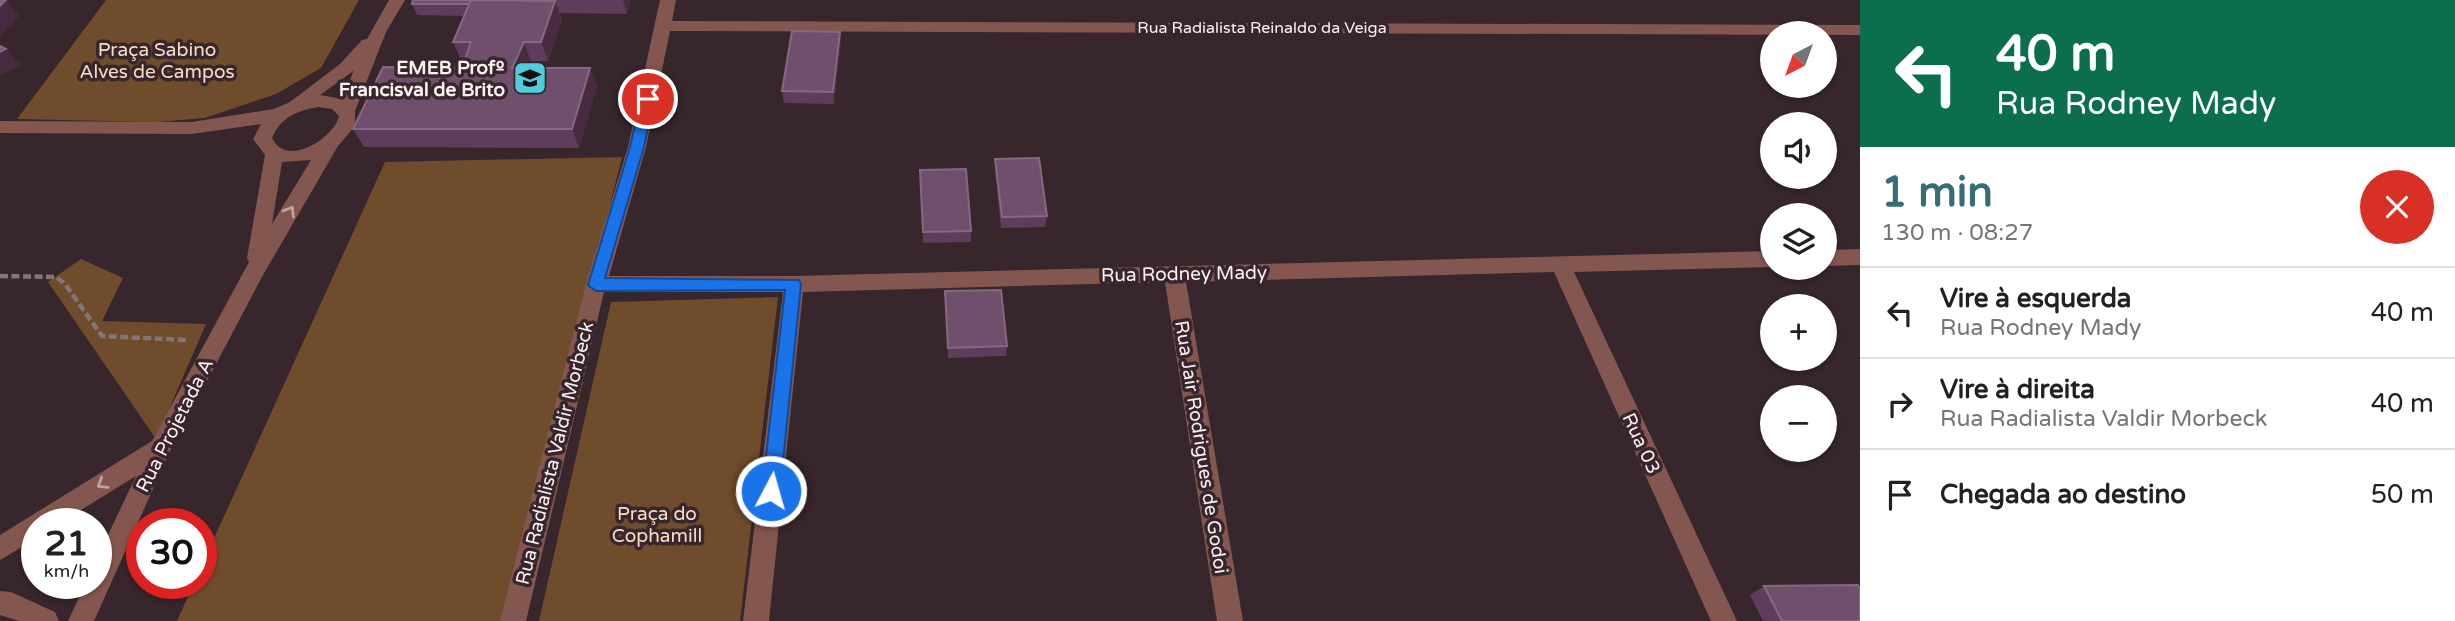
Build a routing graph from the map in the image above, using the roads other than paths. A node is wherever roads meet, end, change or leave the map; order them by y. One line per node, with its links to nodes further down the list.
1 (397, 0): 5 (street)
2 (668, 0): 3 (street, Rua Radialista Valdir Morbeck)
3 (663, 26): 4 (street, Rua Radialista Reinaldo da Veiga); 20 (street, Rua Radialista Valdir Morbeck)
4 (1860, 30)
5 (378, 32): 6 (street); 7 (street)
6 (295, 105): 7 (street); 8 (street)
7 (346, 110): 11 (street)
8 (276, 115): 10 (street); 12 (street)
9 (0, 127): 10 (street)
10 (192, 128): 12 (street)
11 (329, 145): 12 (street); 17 (street, Rua Projetada A, one-way to 11)
12 (268, 147): 17 (street, Rua Projetada A)
13 (1860, 257): 14 (street)
14 (1837, 258)
15 (1760, 259): 16 (street, Rua Rodney Mady)
16 (1561, 265): 18 (street, Rua Rodney Mady); 31 (street, Rua 03)
17 (256, 270): 21 (street, Rua Projetada A)
18 (1174, 273): 19 (street, Rua Rodney Mady); 30 (street, Rua Jair Rodrigues de Godoi)
19 (793, 284): 20 (street, Rua Rodney Mady); 29 (street)
20 (596, 285): 28 (street, Rua Radialista Valdir Morbeck)
21 (160, 448): 22 (street, one-way to 22); 27 (street, Rua Projetada A)
22 (64, 508)
23 (21, 535): 24 (street)
24 (0, 548)
25 (0, 603): 26 (street)
26 (46, 621)
27 (81, 621)
28 (513, 621)
29 (756, 621)
30 (1230, 621)
31 (1724, 621)

